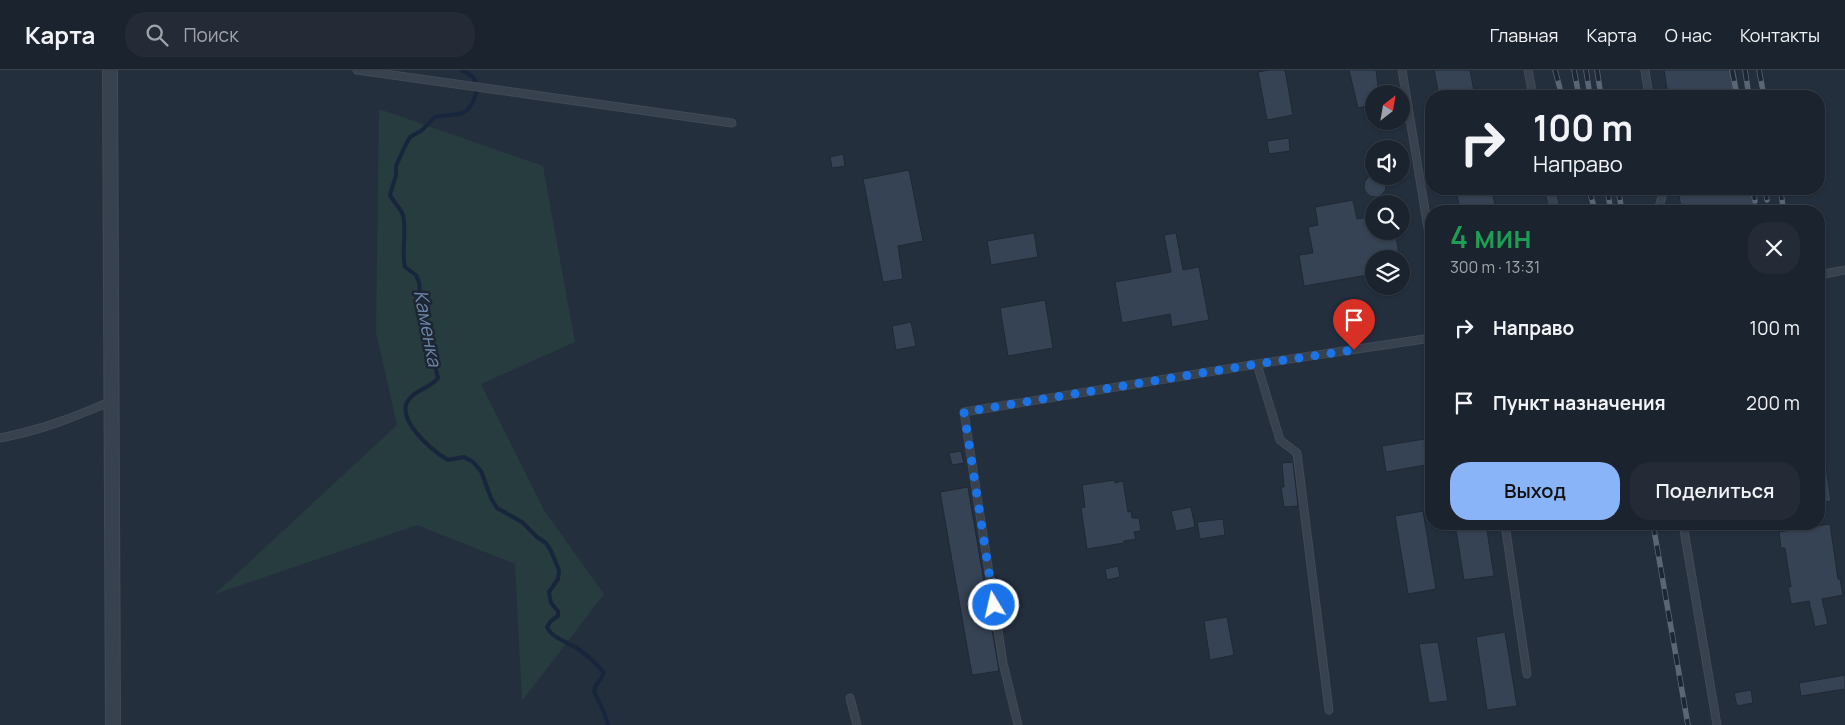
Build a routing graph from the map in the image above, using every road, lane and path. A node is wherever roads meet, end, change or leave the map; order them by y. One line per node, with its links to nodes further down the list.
1 (110, 70): 14 (street)
2 (357, 70): 8 (lane)
3 (1402, 70): 9 (lane)
4 (1528, 70): 6 (lane)
5 (1645, 70): 7 (lane)
6 (1532, 90)
7 (1648, 90)
8 (732, 123)
9 (1425, 210)
10 (1845, 270): 11 (lane)
11 (1825, 274)
12 (1425, 339): 13 (lane)
13 (1257, 364): 20 (lane); 23 (lane)
14 (111, 401): 15 (lane); 21 (street)
15 (0, 438)
16 (1506, 530): 18 (lane)
17 (1684, 530): 24 (lane)
18 (1527, 674)
19 (850, 698): 22 (lane)
20 (1329, 710)
21 (112, 725)
22 (857, 725)
23 (1018, 725)
24 (1717, 725)

